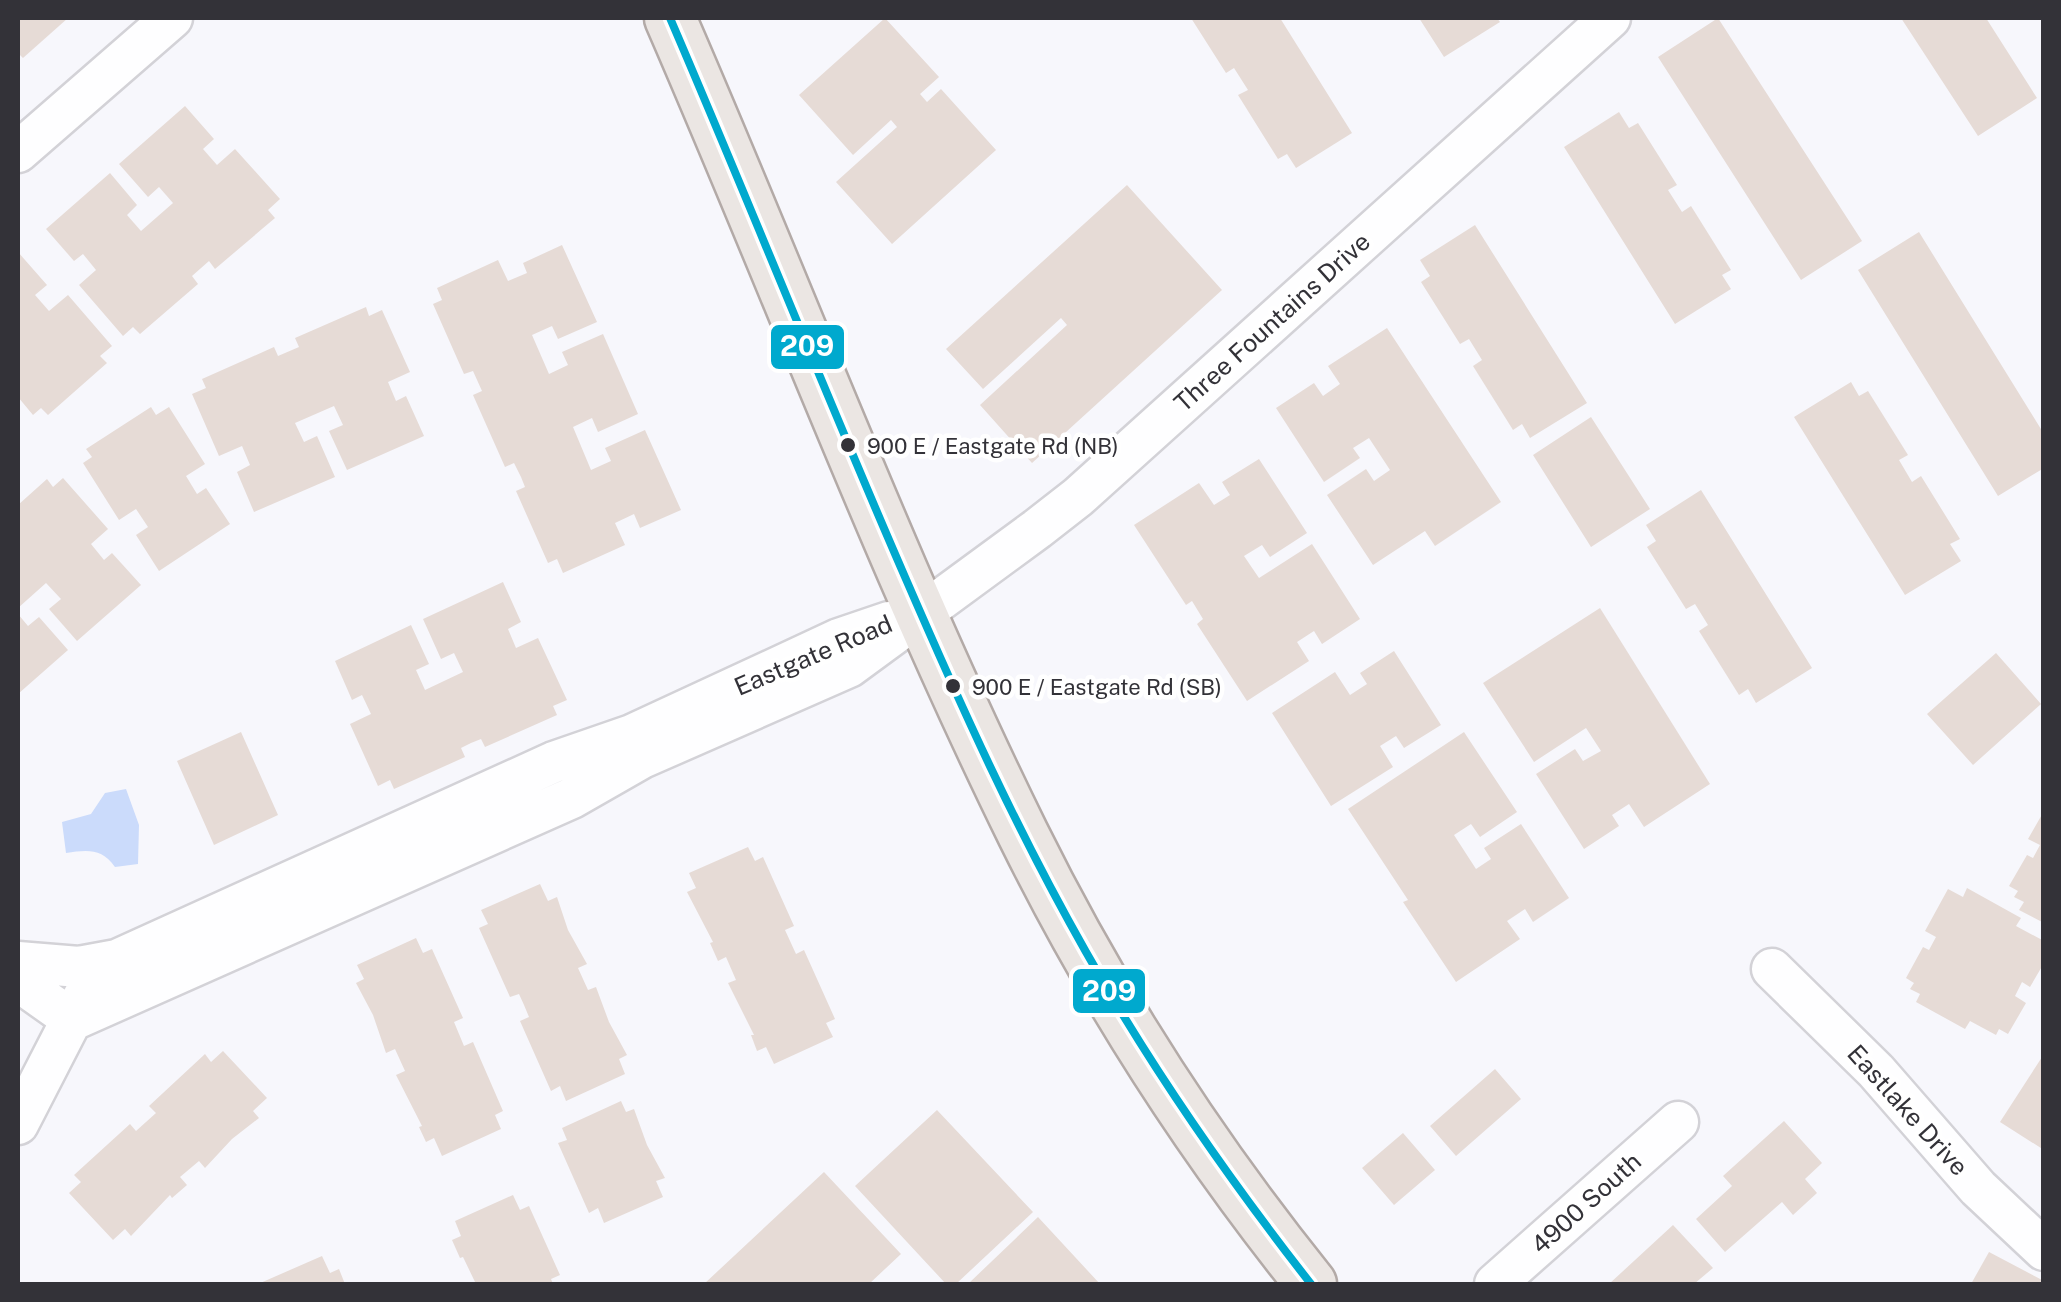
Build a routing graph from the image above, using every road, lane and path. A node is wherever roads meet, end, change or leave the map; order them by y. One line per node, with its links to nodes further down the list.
1 (172, 18): 4 (street)
2 (670, 18): 5 (main road)
3 (1610, 18): 5 (street, Three Fountains Drive)
4 (18, 152)
5 (922, 611): 6 (street, Eastgate Road); 10 (street, Eastgate Road); 14 (main road)
6 (116, 960): 7 (street, Eastgate Road); 10 (street, Eastgate Road)
7 (18, 962)
8 (1772, 969): 13 (street, Eastlake Drive)
9 (18, 981): 10 (street)
10 (74, 1020): 11 (street, Eastgate Road)
11 (19, 1112)
12 (1678, 1122): 15 (street, 4900 South)
13 (2044, 1250)
14 (1311, 1284)
15 (1495, 1284)

